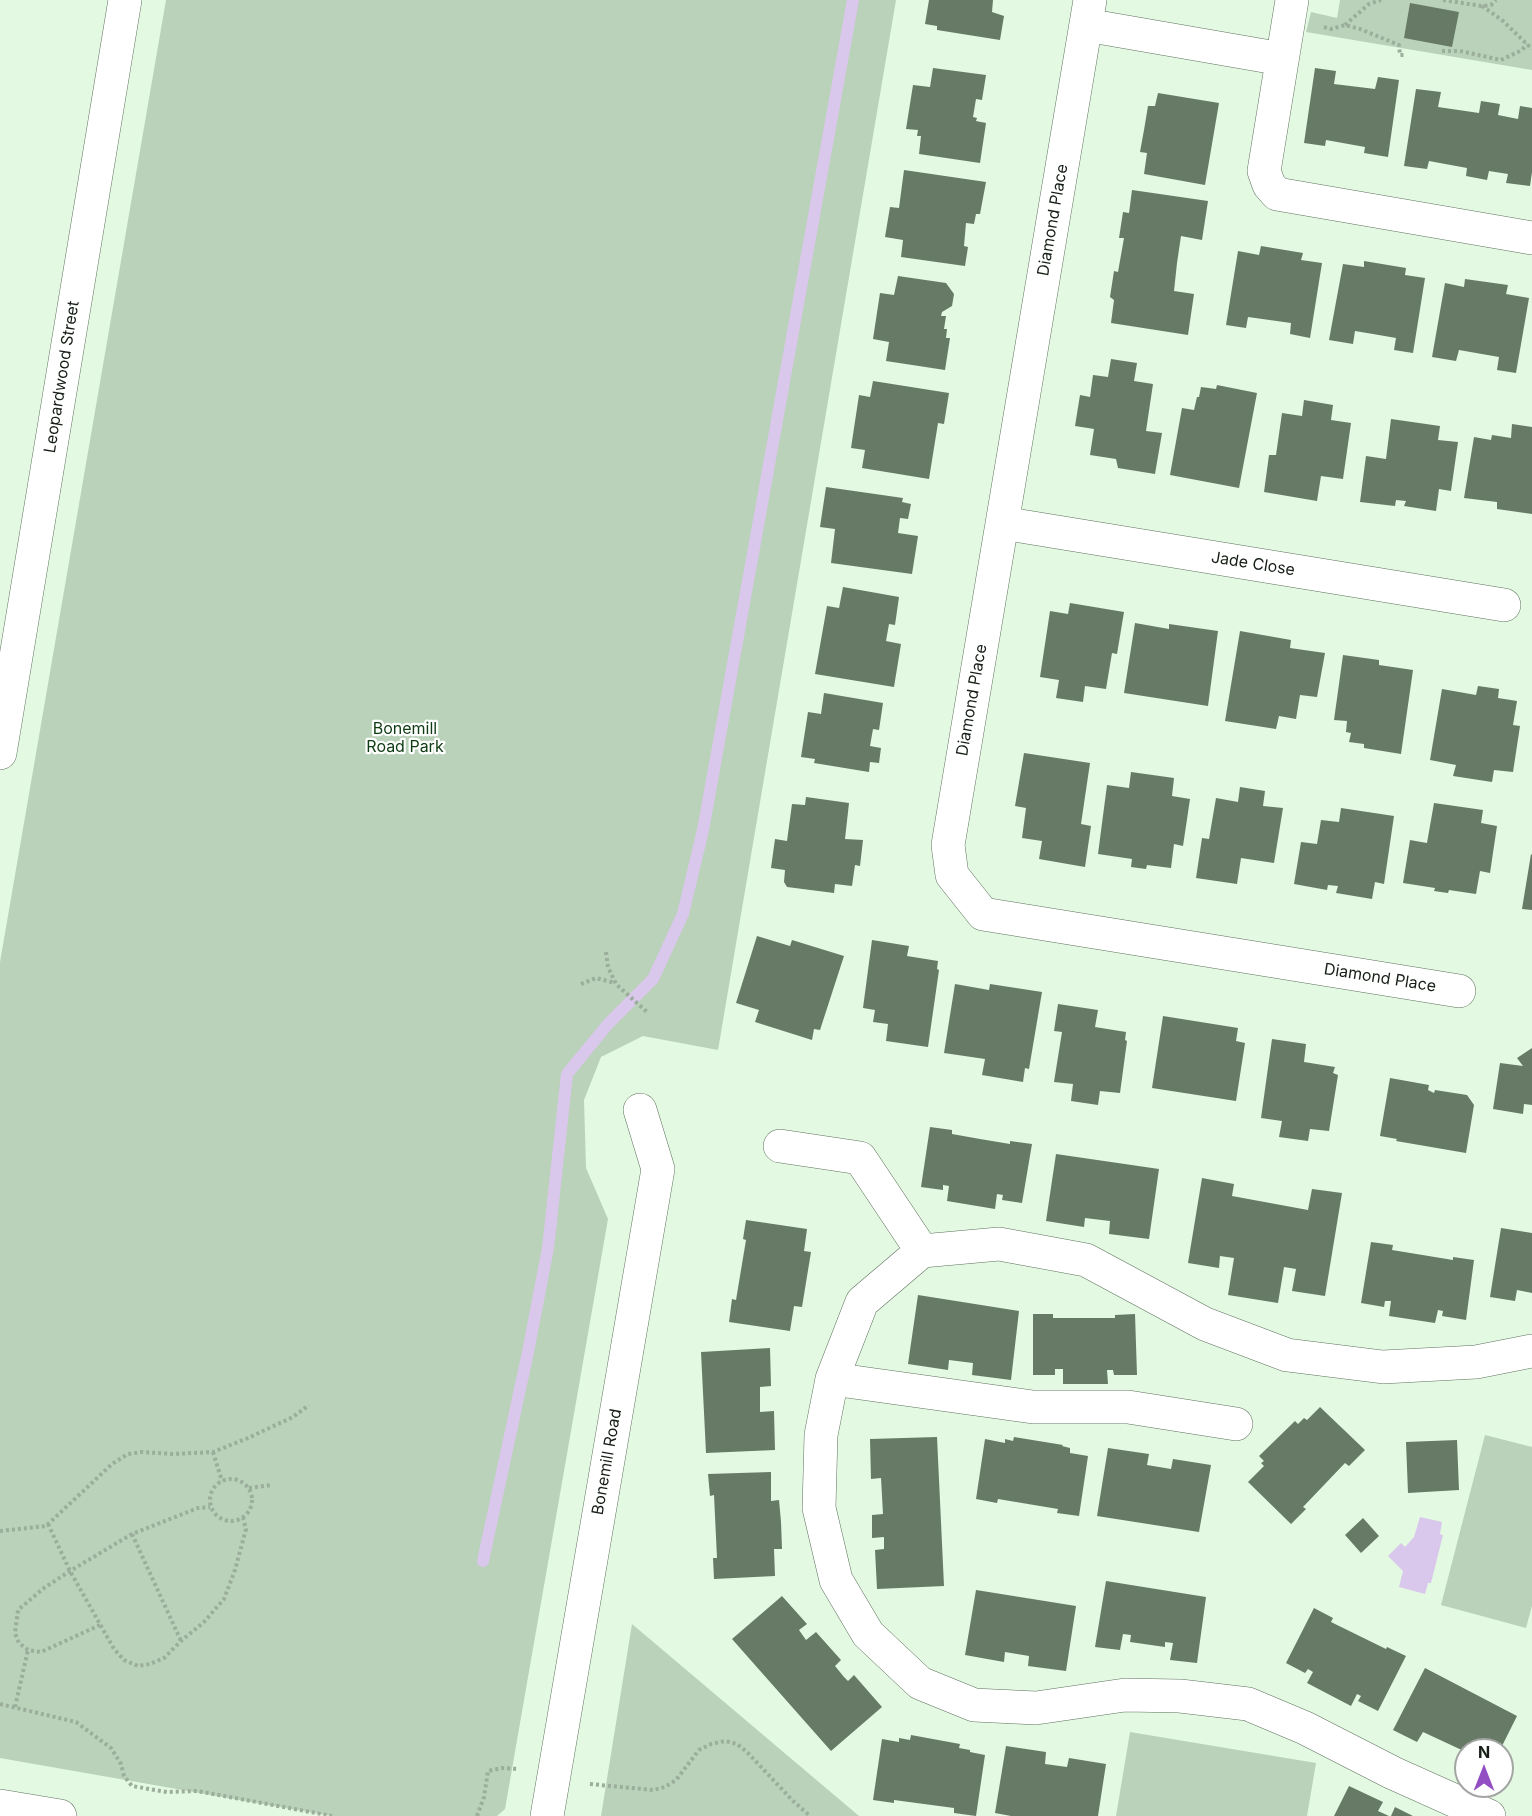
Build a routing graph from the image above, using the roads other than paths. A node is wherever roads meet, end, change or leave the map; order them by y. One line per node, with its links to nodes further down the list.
1 (125, 0): 8 (street, Leopardwood Street)
2 (1292, 0): 4 (street)
3 (1088, 12): 4 (street); 6 (street, Diamond Place)
4 (1282, 59): 5 (street)
5 (1532, 238)
6 (1002, 523): 7 (street, Jade Close); 9 (street, Diamond Place)
7 (1503, 605)
8 (0, 753)
9 (1459, 991)
10 (640, 1110): 18 (street, Bonemill Road)
11 (780, 1146): 12 (street)
12 (922, 1251): 13 (street); 14 (street)
13 (1532, 1351)
14 (832, 1378): 15 (street); 19 (street)
15 (1236, 1424)
16 (0, 1806): 17 (street)
17 (60, 1816)
18 (547, 1816)
19 (1489, 1816)

